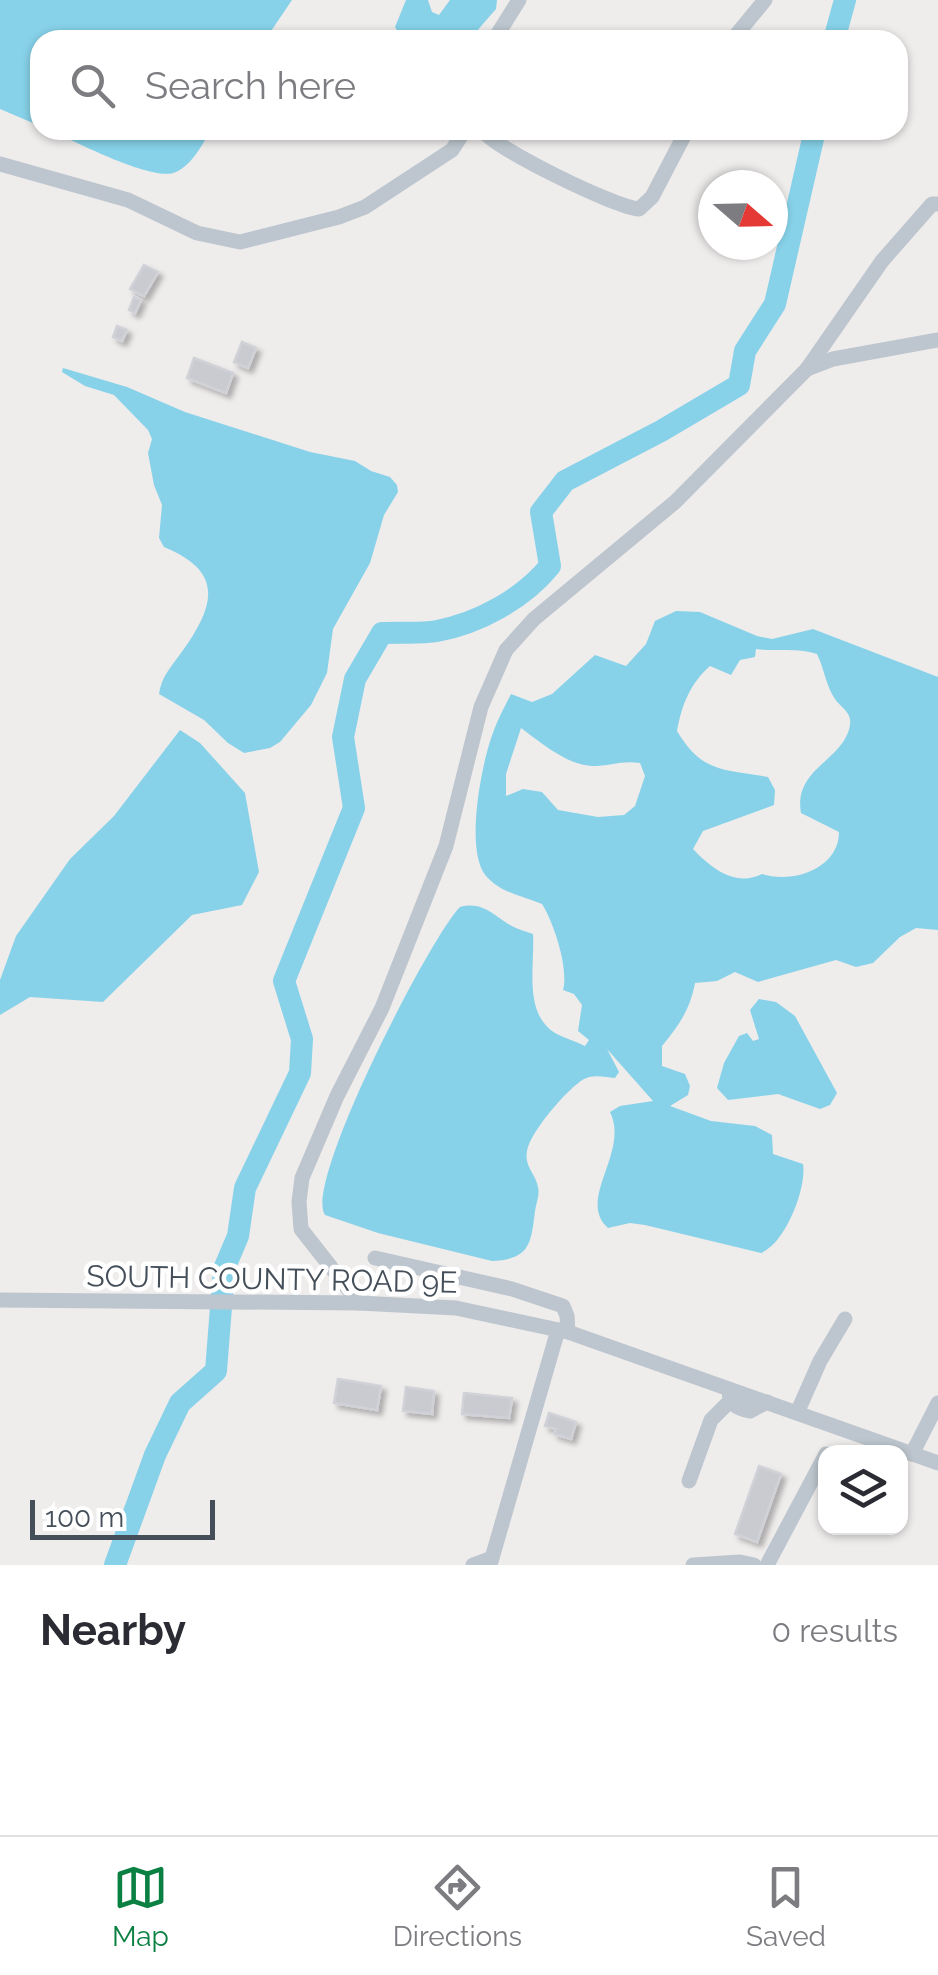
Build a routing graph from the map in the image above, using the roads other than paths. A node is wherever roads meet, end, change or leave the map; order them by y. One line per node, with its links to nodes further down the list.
1 (518, 0): 3 (street)
2 (764, 0): 4 (street)
3 (500, 30)
4 (740, 30)
5 (458, 140): 8 (street)
6 (491, 140): 7 (street)
7 (682, 140)
8 (0, 164)
9 (936, 200): 11 (street)
10 (938, 340): 11 (street)
11 (807, 369): 14 (street)
12 (376, 1258): 16 (street)
13 (0, 1300): 14 (street, SOUTH COUNTY ROAD 9E)
14 (359, 1303): 16 (street, SOUTH COUNTY ROAD 9E)
15 (845, 1319): 19 (street)
16 (563, 1331): 17 (street, SOUTH COUNTY ROAD 9E); 26 (street)
17 (729, 1394): 19 (street, SOUTH COUNTY ROAD 9E); 25 (street)
18 (938, 1403): 22 (street)
19 (798, 1412): 20 (street, SOUTH COUNTY ROAD 9E)
20 (840, 1428): 21 (street); 22 (street, SOUTH COUNTY ROAD 9E)
21 (830, 1445)
22 (912, 1454): 23 (street, SOUTH COUNTY ROAD 9E)
23 (938, 1463)
24 (818, 1468): 30 (street)
25 (689, 1481)
26 (491, 1561): 27 (street)
27 (473, 1565)
28 (693, 1565): 29 (street)
29 (754, 1565)
30 (766, 1565)

